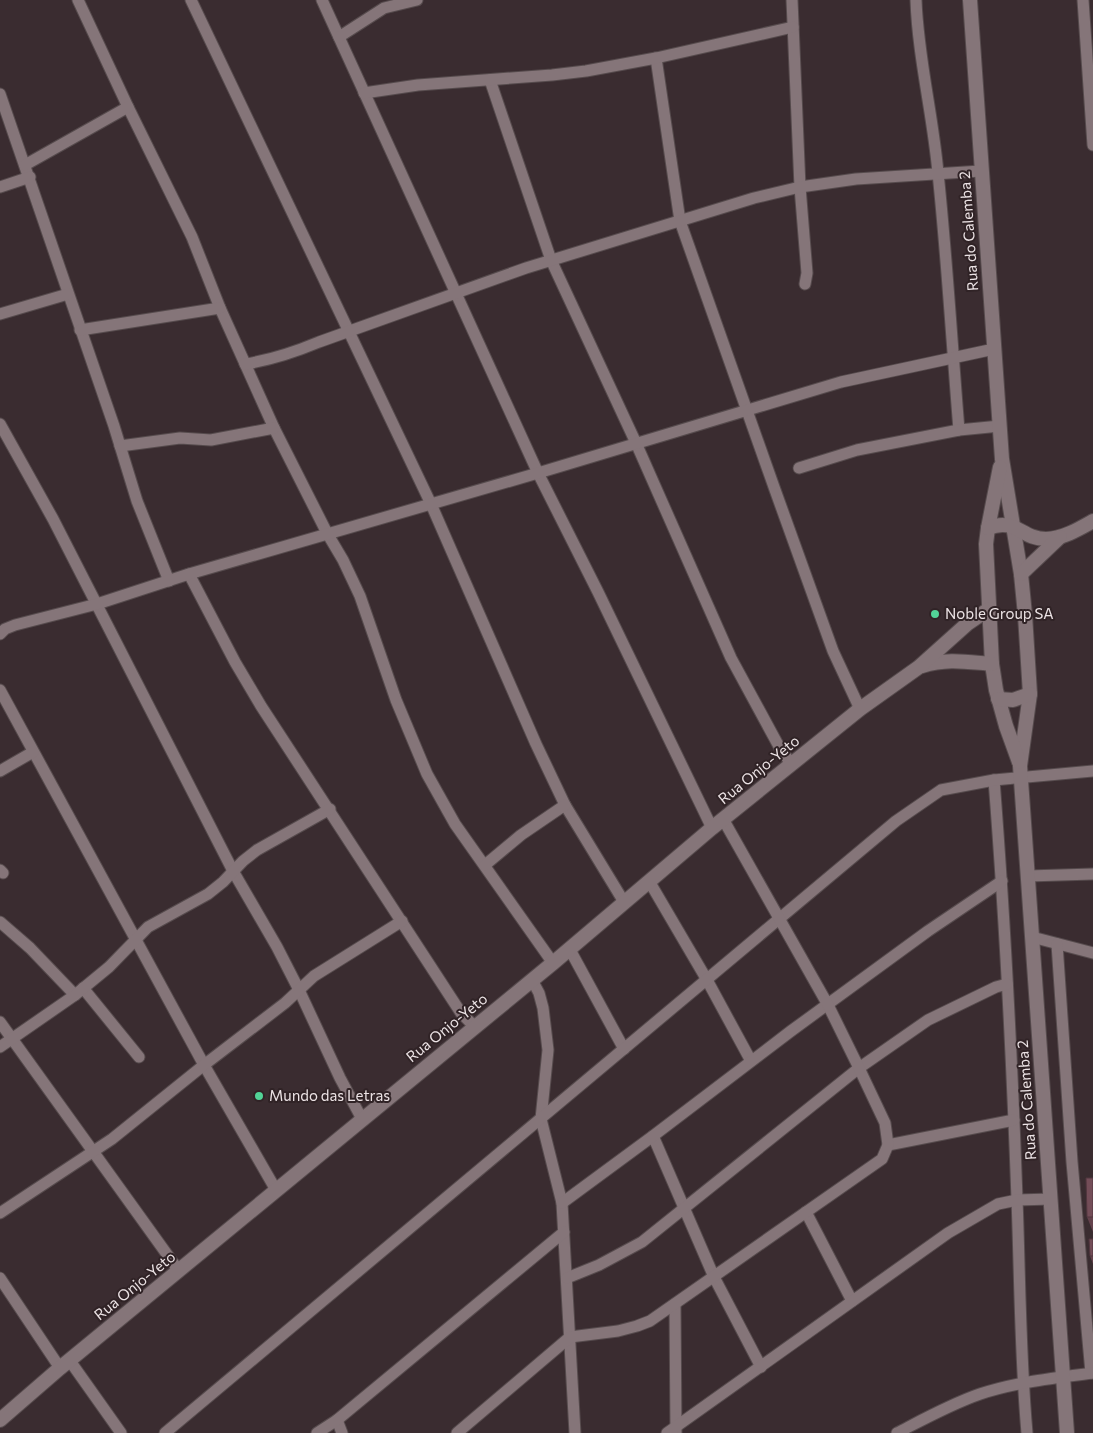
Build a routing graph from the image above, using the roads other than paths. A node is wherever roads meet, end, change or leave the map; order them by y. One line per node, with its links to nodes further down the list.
1 (78, 0): 15 (street)
2 (191, 0): 31 (street)
3 (322, 0): 10 (street)
4 (417, 0): 10 (street)
5 (792, 0): 9 (street)
6 (916, 0): 19 (street)
7 (970, 0): 18 (main road, Rua do Calemba 2)
8 (1083, 0): 16 (street)
9 (793, 27): 11 (street); 22 (street)
10 (339, 37): 13 (street)
11 (656, 58): 12 (street); 23 (street)
12 (490, 80): 13 (street); 24 (street)
13 (364, 93): 27 (street)
14 (0, 94): 17 (street)
15 (128, 107): 17 (street); 28 (street)
16 (1093, 145)
17 (26, 165): 20 (street)
18 (981, 170): 19 (street); 32 (main road, Rua do Calemba 2)
19 (938, 172): 22 (street); 33 (street)
20 (30, 177): 21 (street); 26 (street)
21 (0, 187)
22 (800, 187): 23 (street); 25 (street)
23 (680, 221): 24 (street); 35 (street)
24 (551, 260): 27 (street); 40 (street)
25 (806, 284)
26 (68, 294): 29 (street); 30 (street)
27 (455, 294): 31 (street); 45 (street)
28 (220, 308): 30 (street); 34 (street)
29 (0, 314)
30 (80, 330): 42 (street)
31 (350, 332): 34 (street); 46 (street)
32 (994, 349): 33 (street); 37 (main road, Rua do Calemba 2)
33 (953, 357): 35 (street); 39 (street)
34 (245, 364): 38 (street)
35 (746, 410): 40 (street); 63 (street)
36 (0, 424): 41 (street)
37 (1000, 426): 39 (street); 43 (main road, Rua do Calemba 2)
38 (274, 428): 42 (street); 50 (street)
39 (959, 430): 44 (street)
40 (636, 443): 45 (street); 65 (street)
41 (5, 444): 55 (street)
42 (120, 446): 54 (street)
43 (1002, 459): 48 (main road, Rua do Calemba 2); 49 (main road, Rua do Calemba 2)
44 (799, 468)
45 (538, 474): 46 (street); 72 (street)
46 (431, 504): 50 (street); 70 (street)
47 (1093, 521): 51 (main road)
48 (1012, 525): 49 (main road); 51 (main road); 53 (main road, Rua do Calemba 2)
49 (988, 528): 56 (main road, Rua do Calemba 2)
50 (327, 533): 52 (street); 73 (street)
51 (1061, 536): 53 (main road)
52 (189, 574): 54 (street); 71 (street)
53 (1021, 574): 61 (main road, Rua do Calemba 2)
54 (169, 582): 55 (street)
55 (97, 604): 57 (street); 74 (street)
56 (989, 609): 58 (main road, Rua do Calemba 2); 59 (main road)
57 (0, 634)
58 (992, 664): 59 (main road); 62 (main road, Rua do Calemba 2)
59 (919, 667): 63 (main road, Rua Onjo-Yeto)
60 (0, 690): 64 (street)
61 (1030, 694): 62 (main road); 68 (main road, Rua do Calemba 2)
62 (998, 699): 68 (main road, Rua do Calemba 2)
63 (860, 709): 65 (main road, Rua Onjo-Yeto)
64 (33, 752): 66 (street); 84 (street)
65 (792, 764): 72 (main road, Rua Onjo-Yeto)
66 (0, 771)
67 (1093, 771): 68 (street)
68 (1021, 772): 69 (street); 76 (main road, Rua do Calemba 2)
69 (994, 780): 78 (street); 80 (street)
70 (565, 805): 73 (street); 79 (street)
71 (330, 809): 74 (street); 81 (street)
72 (718, 823): 77 (main road, Rua Onjo-Yeto); 80 (street)
73 (485, 865): 88 (street)
74 (233, 871): 84 (street); 92 (street)
75 (1093, 874): 76 (street)
76 (1028, 876): 83 (main road, Rua do Calemba 2)
77 (649, 881): 79 (main road, Rua Onjo-Yeto); 90 (street)
78 (1002, 881): 91 (street); 94 (street)
79 (624, 902): 86 (main road, Rua Onjo-Yeto)
80 (779, 918): 90 (street); 94 (street)
81 (402, 921): 92 (street); 96 (street)
82 (0, 922): 93 (street)
83 (1032, 938): 85 (street); 111 (main road, Rua do Calemba 2)
84 (135, 939): 93 (street); 102 (street)
85 (1057, 944): 87 (street); 127 (street)
86 (569, 948): 88 (main road, Rua Onjo-Yeto); 99 (street)
87 (1093, 953)
88 (553, 963): 89 (main road, Rua Onjo-Yeto)
89 (532, 980): 96 (main road, Rua Onjo-Yeto); 105 (street)
90 (707, 980): 99 (street); 101 (street)
91 (1007, 984): 103 (street); 106 (street)
92 (299, 990): 102 (street); 104 (street)
93 (79, 991): 97 (street); 100 (street)
94 (828, 1005): 101 (street); 103 (street)
95 (0, 1022): 97 (street)
96 (474, 1027): 104 (main road, Rua Onjo-Yeto)
97 (11, 1038): 98 (street); 109 (street)
98 (0, 1047)
99 (624, 1049): 105 (street)
100 (139, 1057)
101 (751, 1061): 107 (street)
102 (204, 1065): 109 (street); 110 (street)
103 (860, 1068): 108 (street); 114 (street)
104 (362, 1119): 110 (main road, Rua Onjo-Yeto)
105 (542, 1119): 113 (street); 134 (street)
106 (1014, 1120): 108 (street); 112 (street)
107 (653, 1136): 113 (street); 114 (street)
108 (888, 1146): 115 (street)
109 (94, 1151): 116 (street); 118 (street)
110 (276, 1190): 118 (main road, Rua Onjo-Yeto)
111 (1050, 1199): 112 (street); 128 (main road, Rua do Calemba 2)
112 (1017, 1200): 122 (street); 129 (street)
113 (562, 1203): 117 (street)
114 (684, 1208): 119 (street); 121 (street)
115 (806, 1212): 119 (street); 122 (street)
116 (0, 1213)
117 (564, 1232): 121 (street); 131 (street)
118 (179, 1271): 125 (main road, Rua Onjo-Yeto)
119 (714, 1277): 123 (street); 126 (street)
120 (0, 1278): 125 (street)
121 (567, 1278): 124 (street)
122 (852, 1301): 126 (street)
123 (675, 1304): 124 (street); 132 (street)
124 (570, 1337): 137 (street); 138 (street)
125 (65, 1364): 130 (main road, Rua Onjo-Yeto); 133 (street)
126 (761, 1367): 132 (street)
127 (1092, 1373): 128 (street)
128 (1063, 1377): 129 (street); 141 (main road, Rua do Calemba 2)
129 (1022, 1383): 139 (street); 140 (street)
130 (0, 1420)
131 (337, 1420): 135 (street); 136 (street)
132 (673, 1431)
133 (121, 1433)
134 (165, 1433)
135 (317, 1433)
136 (342, 1433)
137 (457, 1433)
138 (575, 1433)
139 (897, 1433)
140 (1026, 1433)
141 (1067, 1433)

